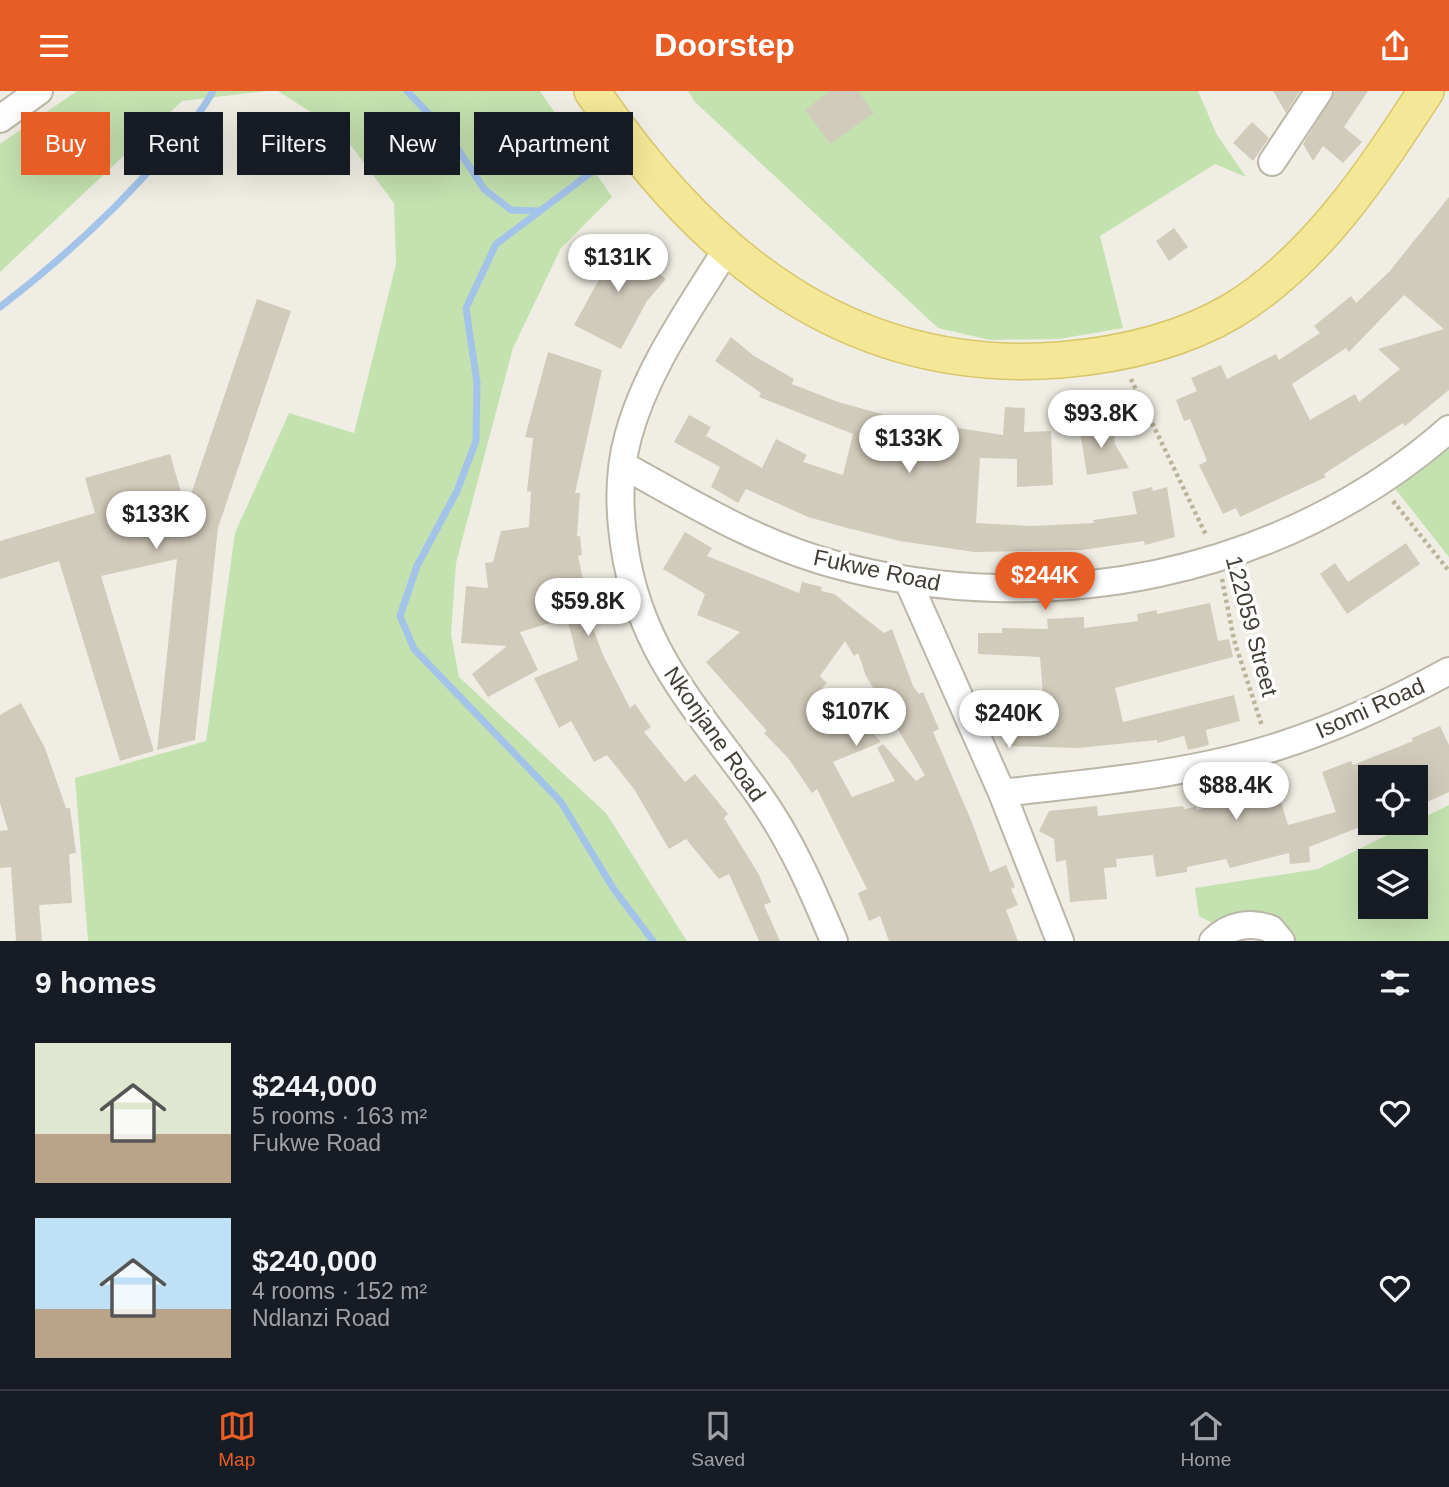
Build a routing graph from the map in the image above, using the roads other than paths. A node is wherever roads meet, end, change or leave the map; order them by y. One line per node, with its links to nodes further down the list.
1 (38, 91): 5 (street)
2 (592, 91): 7 (main road)
3 (1319, 91): 6 (street)
4 (1426, 91): 7 (main road)
5 (0, 119)
6 (1272, 162)
7 (726, 250): 9 (street, Nkonjane Road)
8 (1449, 429): 10 (street, Fukwe Road)
9 (623, 465): 10 (street, Fukwe Road); 13 (street, Nkonjane Road)
10 (908, 581): 12 (street)
11 (1449, 671): 12 (street, Isomi Road)
12 (1002, 793): 14 (street)
13 (834, 941)
14 (1060, 941)
15 (1213, 941): 16 (street)
16 (1281, 941)

